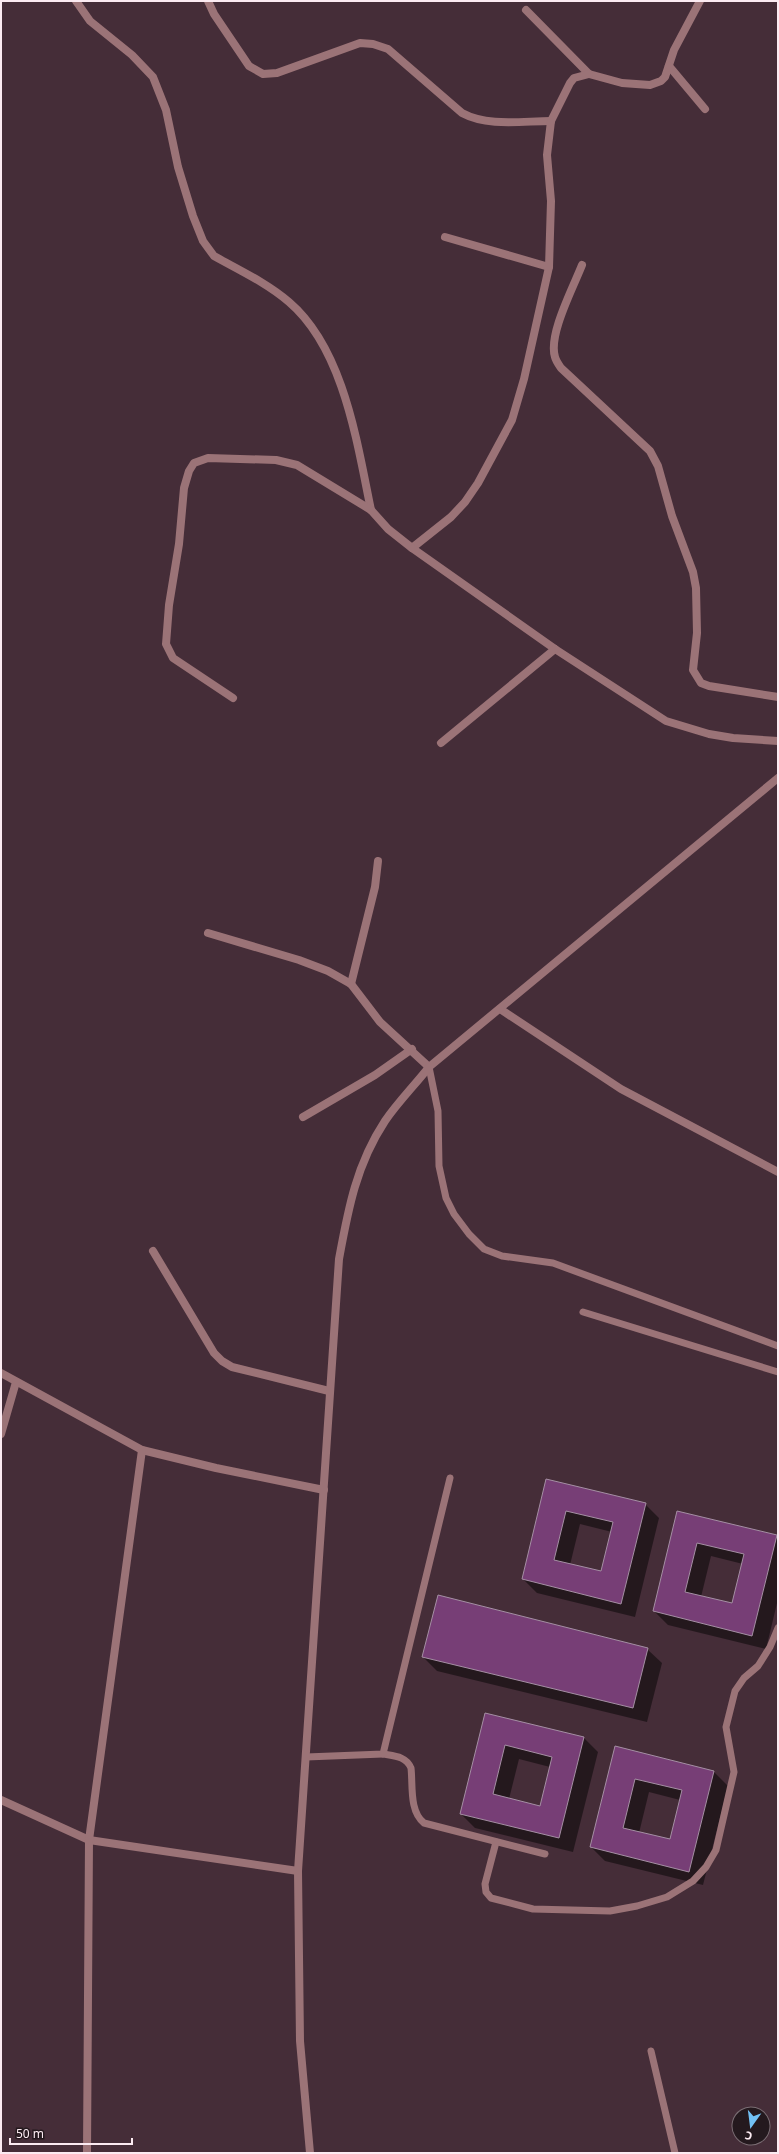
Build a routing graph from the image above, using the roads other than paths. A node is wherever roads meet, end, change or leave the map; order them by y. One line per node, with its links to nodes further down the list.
1 (76, 1): 12 (street)
2 (208, 1): 8 (street)
3 (700, 1): 5 (street)
4 (526, 10): 6 (street)
5 (669, 66): 6 (street); 7 (street)
6 (589, 74): 8 (street)
7 (705, 109)
8 (551, 122): 11 (street)
9 (445, 237): 11 (street)
10 (582, 265): 15 (street)
11 (549, 267): 13 (street)
12 (371, 510): 13 (street); 16 (street)
13 (412, 548): 14 (street)
14 (555, 649): 17 (street); 18 (street)
15 (778, 697)
16 (233, 698)
17 (778, 741)
18 (442, 743)
19 (778, 778): 23 (street)
20 (378, 861): 22 (street)
21 (208, 933): 22 (street)
22 (351, 984): 24 (street)
23 (500, 1008): 25 (street); 27 (street)
24 (412, 1049): 25 (street); 26 (street)
25 (429, 1067): 30 (lane); 34 (street)
26 (303, 1117)
27 (778, 1172)
28 (153, 1251): 34 (street)
29 (583, 1312): 31 (lane)
30 (778, 1346)
31 (778, 1372)
32 (1, 1374): 33 (street)
33 (16, 1382): 35 (street); 36 (street)
34 (329, 1391): 38 (street)
35 (1, 1434)
36 (142, 1450): 38 (street); 43 (street)
37 (450, 1478): 40 (lane)
38 (324, 1490): 41 (street)
39 (778, 1628): 44 (lane)
40 (383, 1754): 41 (lane); 44 (lane)
41 (306, 1757): 46 (street)
42 (1, 1800): 43 (street)
43 (89, 1840): 46 (street); 48 (street)
44 (496, 1842): 45 (lane)
45 (546, 1854)
46 (298, 1871): 49 (street)
47 (651, 2051): 50 (lane)
48 (86, 2153)
49 (310, 2153)
50 (675, 2153)

